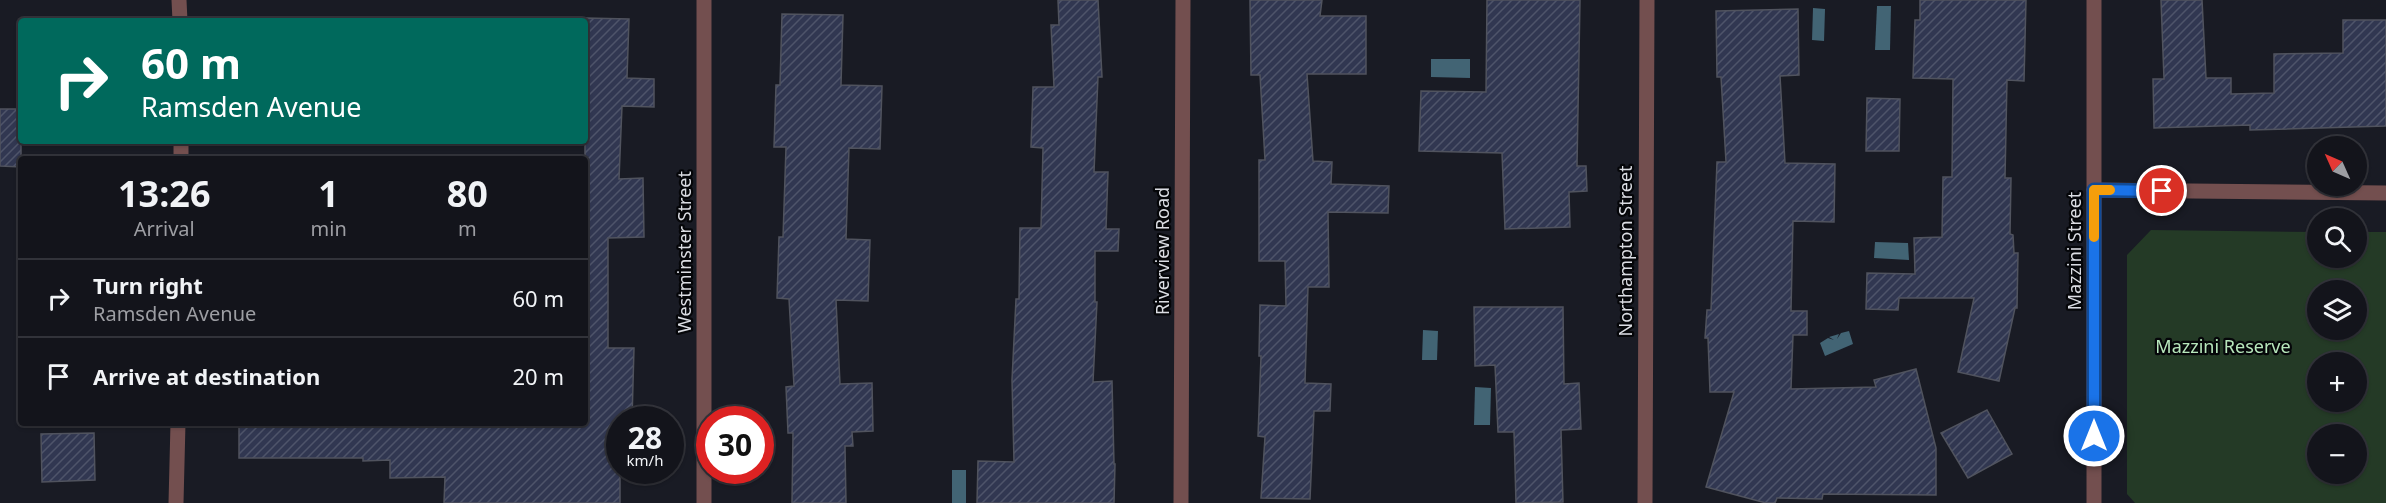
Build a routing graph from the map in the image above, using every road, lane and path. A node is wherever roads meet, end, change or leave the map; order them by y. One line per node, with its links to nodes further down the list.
1 (180, 0): 6 (street)
2 (704, 0): 11 (street, Westminster Street)
3 (1184, 0): 12 (street, Riverview Road)
4 (1647, 0): 13 (street, Northampton Street)
5 (2094, 0): 7 (street, Mazzini Street)
6 (180, 18)
7 (2094, 190): 8 (street); 14 (street, Mazzini Street)
8 (2386, 193)
9 (178, 426): 10 (street)
10 (176, 503)
11 (704, 503)
12 (1181, 503)
13 (1645, 503)
14 (2094, 503)

